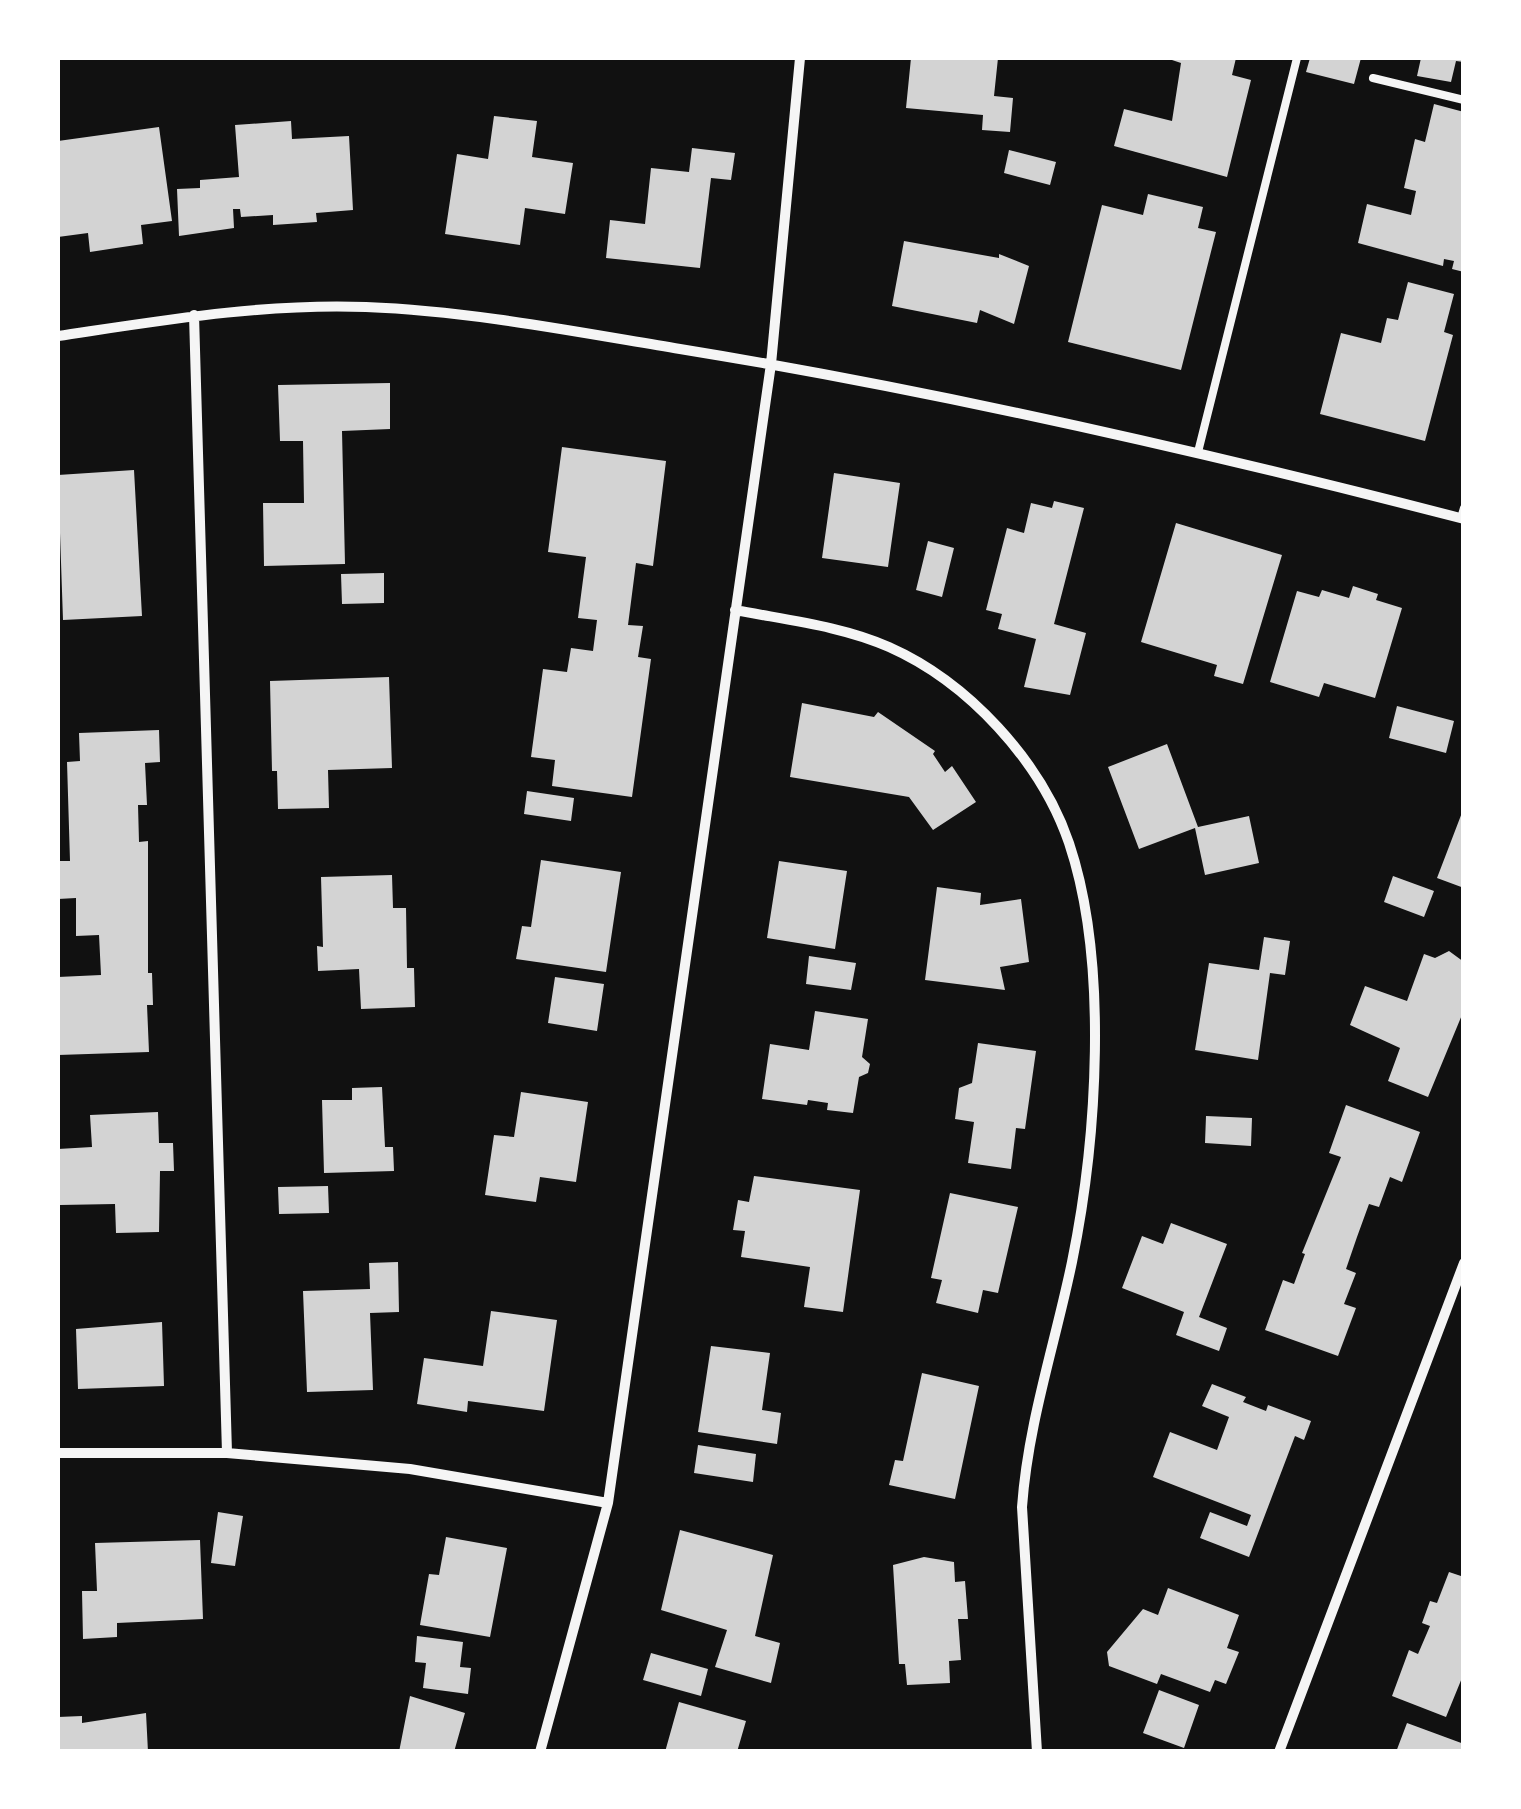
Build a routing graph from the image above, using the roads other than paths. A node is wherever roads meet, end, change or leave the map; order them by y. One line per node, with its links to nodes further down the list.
1 (800, 58): 7 (street)
2 (1296, 58): 8 (lane)
3 (1373, 78): 4 (lane)
4 (1464, 100)
5 (194, 315): 6 (street); 7 (street); 13 (street)
6 (58, 336)
7 (771, 364): 8 (street); 10 (street)
8 (1198, 452): 9 (street)
9 (1463, 515)
10 (735, 610): 14 (street); 16 (street)
11 (1464, 1264): 17 (street)
12 (58, 1454): 13 (street)
13 (227, 1454): 14 (street)
14 (608, 1503): 15 (street)
15 (540, 1752)
16 (1037, 1752)
17 (1279, 1752)

